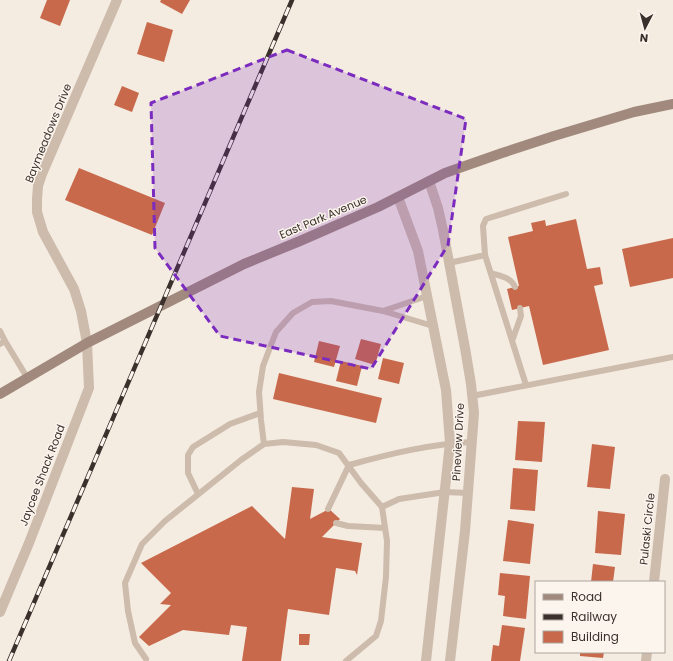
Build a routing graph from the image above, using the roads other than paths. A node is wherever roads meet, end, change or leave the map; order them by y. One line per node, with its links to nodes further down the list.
1 (117, 0): 17 (street, Baymeadows Drive)
2 (673, 104): 3 (main road, East Park Avenue)
3 (429, 181): 5 (main road, East Park Avenue); 7 (street, Pineview Drive)
4 (566, 194): 6 (lane)
5 (398, 197): 10 (street, Pineview Drive); 17 (main road, East Park Avenue)
6 (485, 255): 7 (lane); 8 (lane)
7 (449, 263): 22 (street, Pineview Drive)
8 (491, 273): 9 (lane); 15 (lane)
9 (515, 288)
10 (427, 296): 12 (lane); 13 (street, Pineview Drive)
11 (520, 308): 15 (lane)
12 (383, 311): 13 (lane); 23 (lane)
13 (433, 326): 25 (street, Pineview Drive)
14 (0, 331): 16 (lane)
15 (512, 341): 20 (lane)
16 (3, 342): 19 (lane)
17 (87, 343): 19 (main road, East Park Avenue); 37 (street, Jaycee Shack Road)
18 (673, 357): 20 (lane)
19 (28, 378): 21 (main road, East Park Avenue)
20 (526, 385): 22 (lane)
21 (0, 394)
22 (472, 396): 24 (street, Pineview Drive)
23 (260, 413): 26 (lane); 31 (lane)
24 (472, 442): 25 (lane); 30 (street, Pineview Drive)
25 (450, 443): 27 (lane); 29 (street, Pineview Drive)
26 (264, 444): 27 (lane); 31 (lane)
27 (349, 465): 32 (lane); 33 (lane)
28 (665, 479): 36 (street, Pulaski Circle)
29 (445, 492): 30 (lane); 32 (lane); 40 (street, Pineview Drive)
30 (468, 493): 41 (street, Pineview Drive)
31 (198, 494): 38 (lane)
32 (382, 507): 35 (lane)
33 (328, 509)
34 (336, 523): 35 (lane)
35 (385, 528): 39 (lane)
36 (654, 581)
37 (0, 612)
38 (146, 659)
39 (346, 661)
40 (426, 661)
41 (450, 661)

